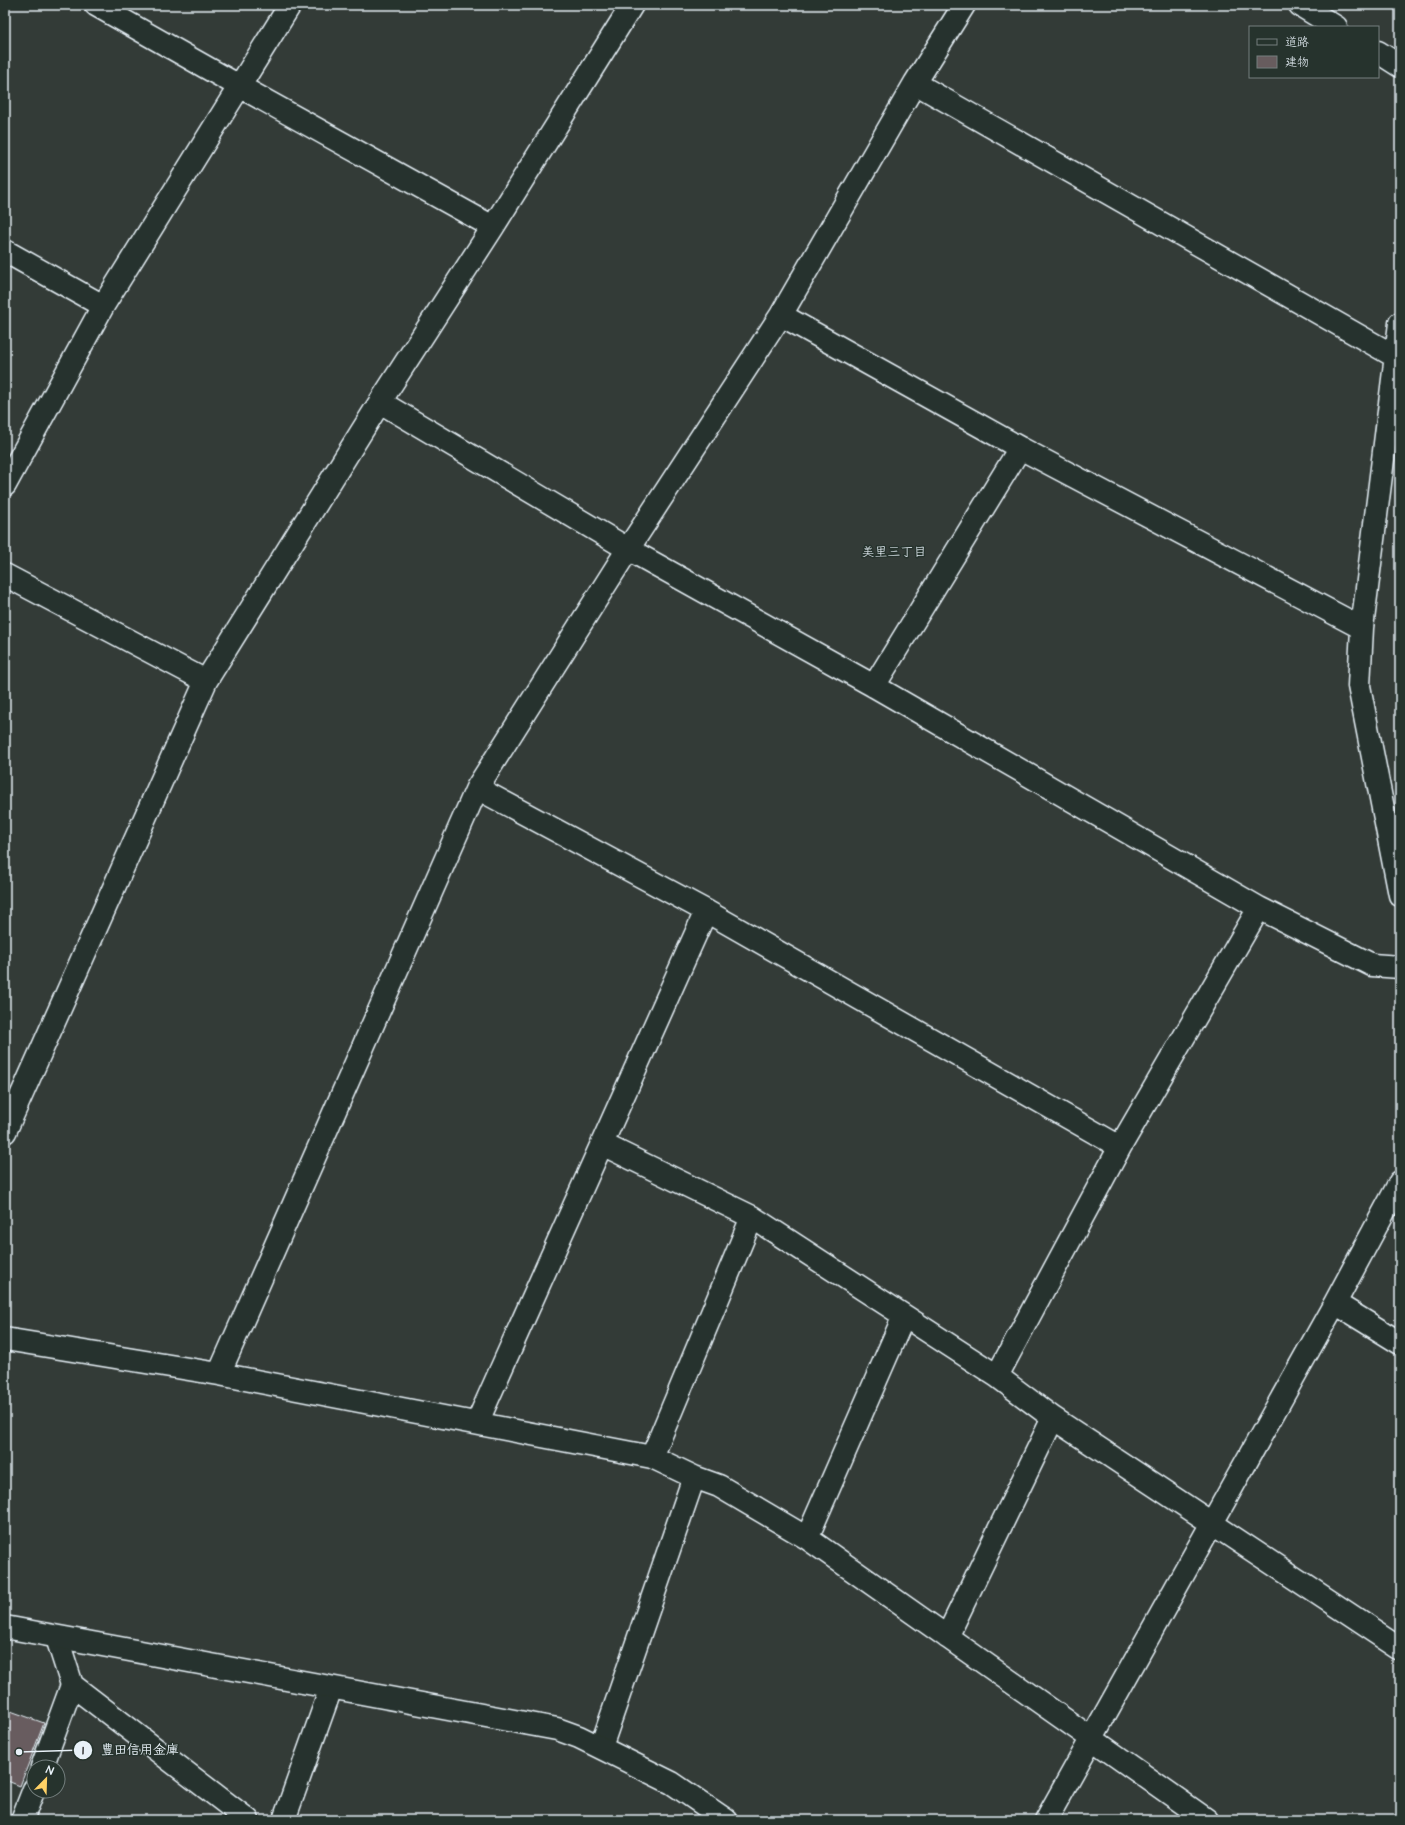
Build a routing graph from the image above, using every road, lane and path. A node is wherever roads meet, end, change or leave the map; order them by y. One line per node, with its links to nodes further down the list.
1 (96, 5): 10 (street)
2 (290, 5): 10 (street)
3 (632, 5): 11 (street)
4 (964, 5): 9 (street)
5 (1300, 5): 6 (street)
6 (1334, 26)
7 (1379, 53): 8 (street)
8 (1400, 66)
9 (915, 83): 14 (street); 16 (street)
10 (239, 86): 11 (street); 13 (street)
11 (493, 226): 17 (street)
12 (5, 251): 13 (street)
13 (103, 306): 19 (street)
14 (781, 315): 18 (street); 20 (street)
15 (1400, 323): 16 (street)
16 (1396, 357): 22 (street)
17 (380, 402): 20 (street); 23 (street)
18 (1020, 448): 22 (street); 24 (street)
19 (5, 485)
20 (628, 549): 24 (street); 25 (street)
21 (5, 575): 23 (street)
22 (1362, 628): 26 (street)
23 (206, 681): 30 (street)
24 (874, 686): 27 (street)
25 (477, 788): 28 (street); 39 (street)
26 (1400, 895)
27 (1259, 908): 29 (street); 32 (street)
28 (706, 911): 31 (street); 32 (street)
29 (1400, 967)
30 (5, 1132)
31 (602, 1144): 34 (street); 42 (street)
32 (1120, 1147): 40 (street)
33 (1400, 1182): 35 (street)
34 (752, 1217): 36 (street); 43 (street)
35 (1335, 1303): 38 (street); 45 (street)
36 (904, 1316): 40 (street); 46 (street)
37 (5, 1339): 39 (street)
38 (1400, 1343)
39 (219, 1374): 42 (street)
40 (997, 1376): 41 (street)
41 (1053, 1418): 45 (street); 48 (street)
42 (477, 1423): 43 (street)
43 (652, 1456): 44 (street)
44 (694, 1477): 46 (street); 54 (street)
45 (1212, 1523): 50 (street); 53 (street)
46 (807, 1538): 48 (street)
47 (5, 1627): 49 (street)
48 (947, 1637): 53 (street)
49 (57, 1638): 51 (street); 52 (street)
50 (1400, 1648)
51 (72, 1685): 55 (street); 58 (street)
52 (331, 1688): 54 (street); 59 (street)
53 (1092, 1739): 61 (street); 62 (street)
54 (601, 1747): 60 (street)
55 (45, 1759)
56 (30, 1799): 57 (street)
57 (22, 1820)
58 (248, 1820)
59 (284, 1820)
60 (726, 1820)
61 (1046, 1820)
62 (1207, 1820)

